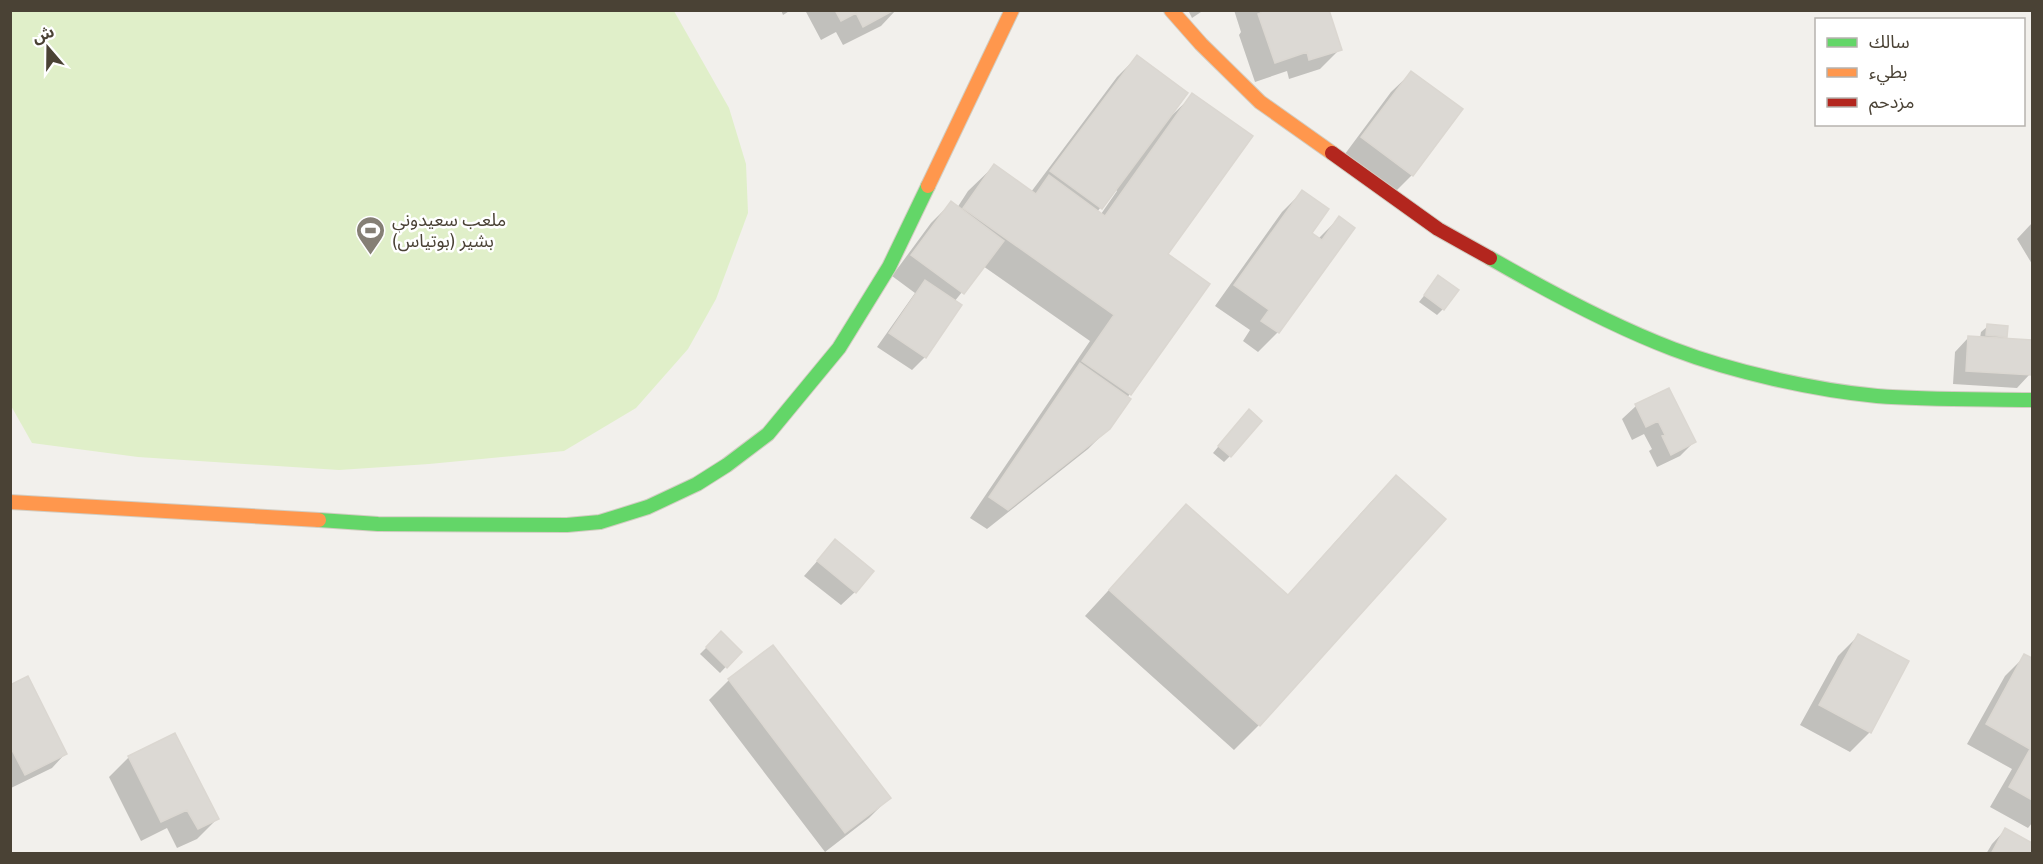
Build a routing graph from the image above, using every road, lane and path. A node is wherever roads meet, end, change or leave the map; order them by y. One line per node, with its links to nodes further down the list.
1 (1012, 10): 4 (street)
2 (1172, 10): 3 (street)
3 (2032, 400)
4 (10, 502)

